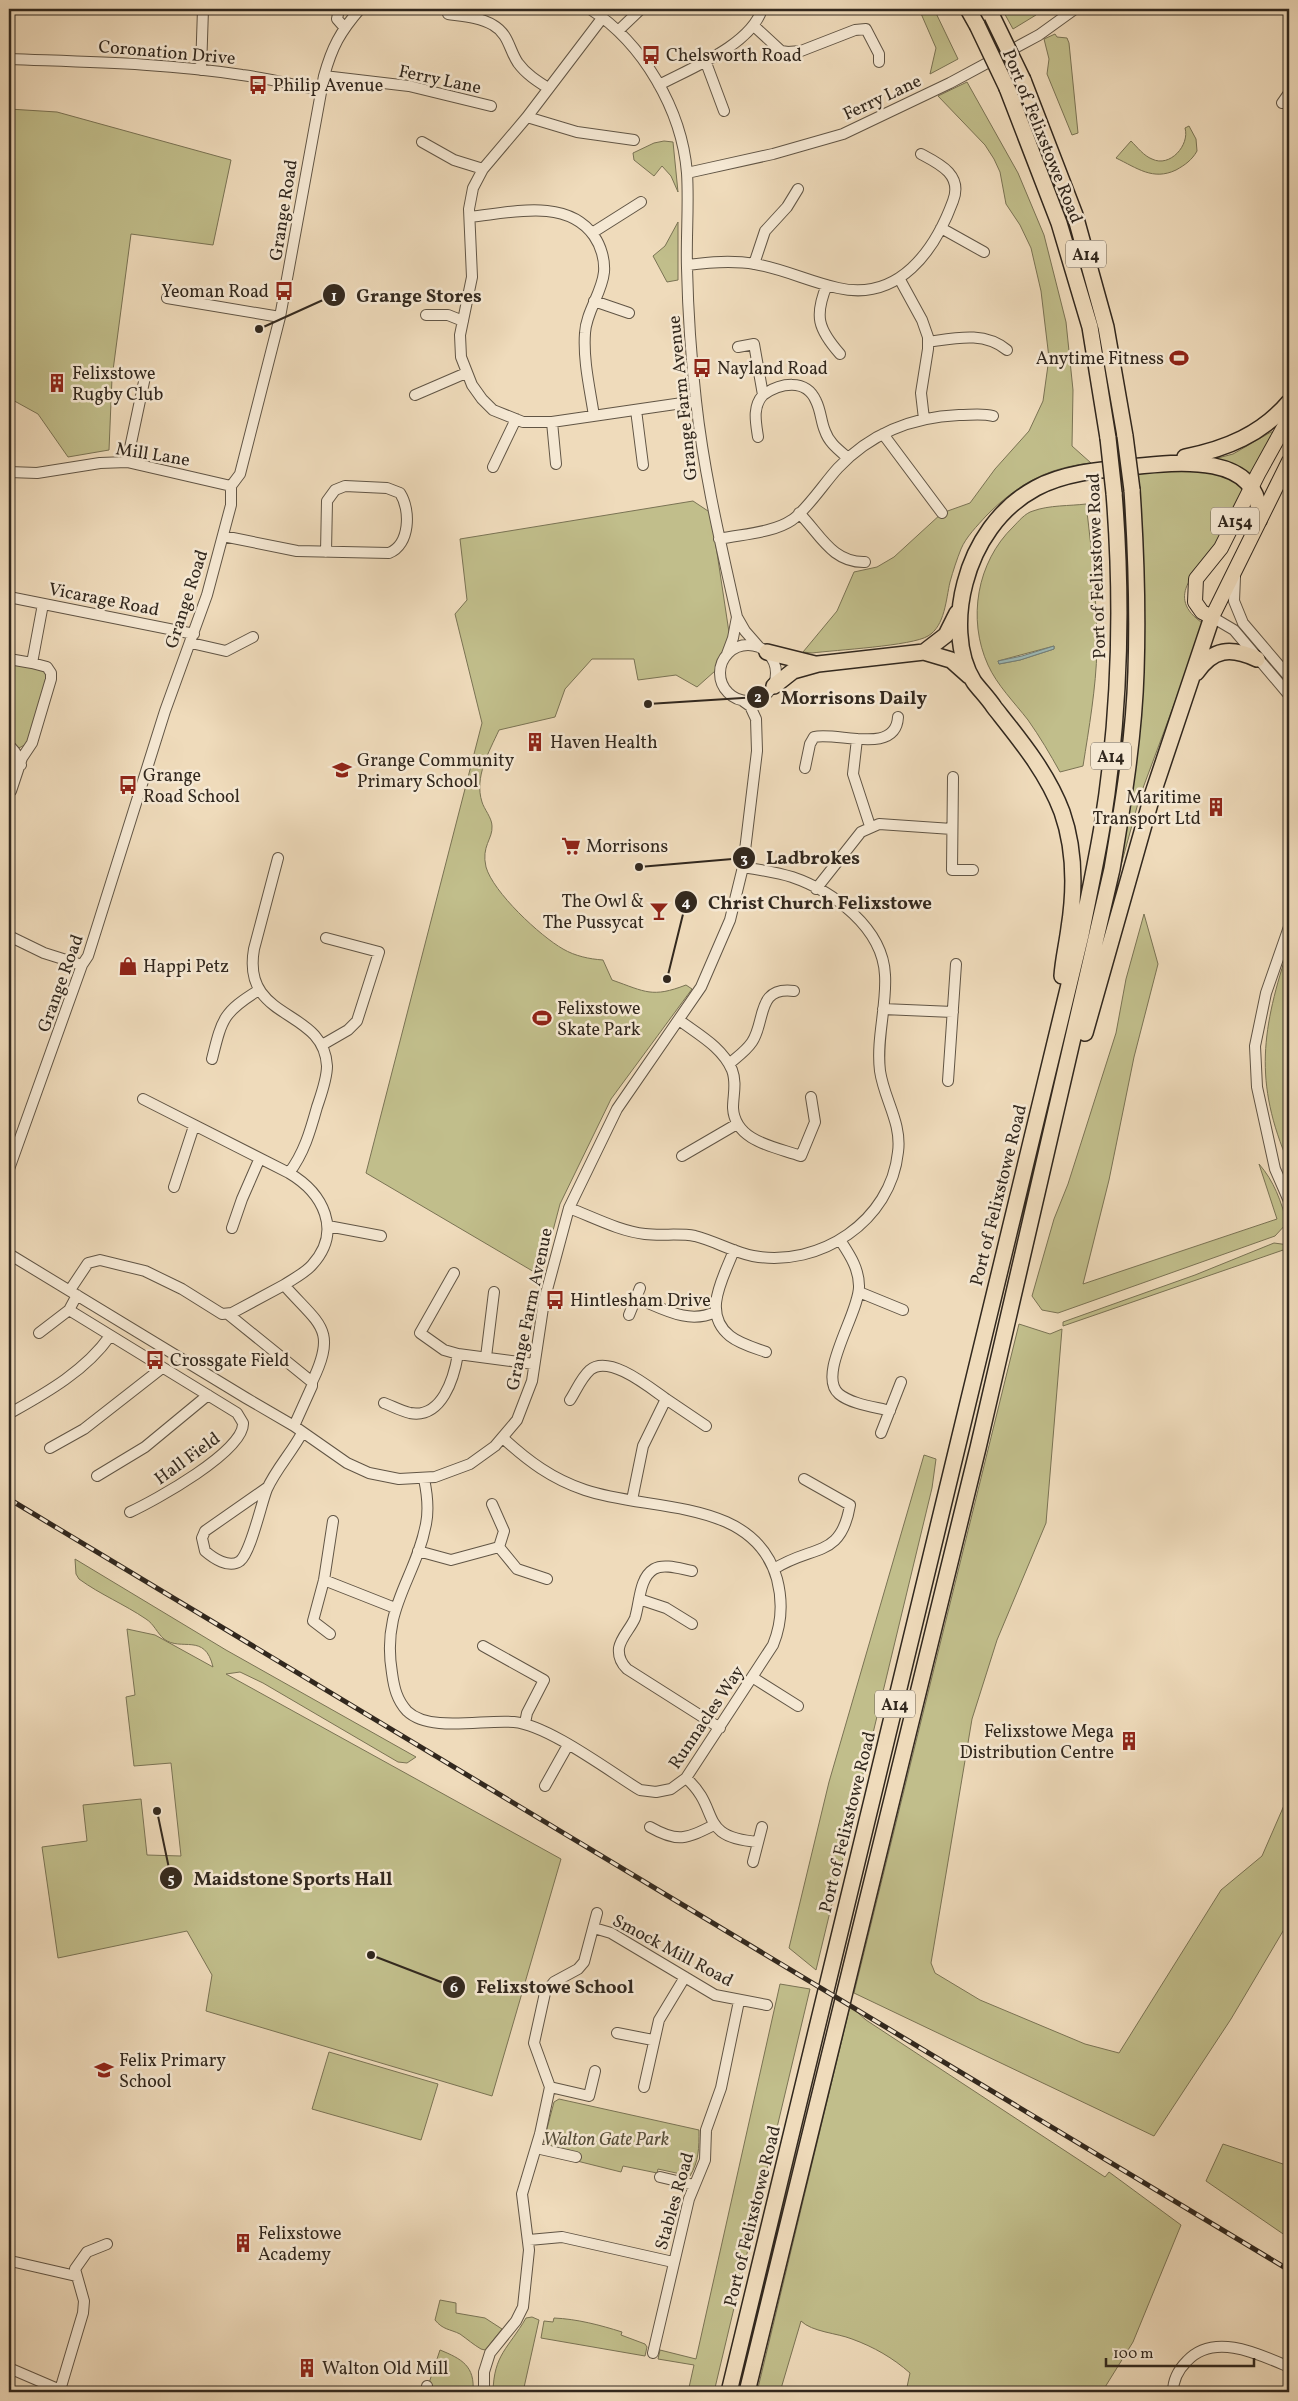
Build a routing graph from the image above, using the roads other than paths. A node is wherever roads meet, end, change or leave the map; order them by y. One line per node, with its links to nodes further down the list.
1 (203, 9): 18 (street)
2 (339, 9): 13 (street)
3 (360, 9): 13 (street, Grange Road)
4 (590, 9): 11 (street, Grange Farm Avenue)
5 (641, 9): 14 (street)
6 (762, 9): 12 (street)
7 (968, 9): 129 (highway, Port of Felixstowe Road / A14, bridge)
8 (1075, 9): 32 (street, Ferry Lane)
9 (990, 12): 137 (highway, Port of Felixstowe Road / A14, bridge)
10 (448, 14): 21 (street)
11 (603, 17): 14 (street, Grange Farm Avenue); 21 (street)
12 (754, 26): 16 (street); 17 (street)
13 (344, 27): 19 (street, Grange Road)
14 (618, 31): 20 (street, Grange Farm Avenue)
15 (9, 59): 18 (street, Coronation Drive)
16 (705, 60): 20 (street); 26 (street)
17 (879, 62)
18 (201, 70): 22 (street, Coronation Drive)
19 (324, 76): 22 (street, Grange Road); 25 (street, Ferry Lane)
20 (659, 85): 32 (street, Grange Farm Avenue)
21 (548, 88): 27 (street)
22 (320, 90): 47 (street, Grange Road)
23 (1289, 93): 24 (street)
24 (1282, 103)
25 (491, 106)
26 (724, 110)
27 (527, 117): 28 (street); 31 (street)
28 (634, 140)
29 (422, 142): 31 (street)
30 (921, 154): 36 (street)
31 (483, 169): 35 (street)
32 (687, 173): 40 (street, Grange Farm Avenue)
33 (798, 189): 39 (street)
34 (641, 202): 37 (street)
35 (470, 217): 37 (street); 48 (street)
36 (941, 228): 38 (street); 41 (street)
37 (592, 233): 44 (street)
38 (984, 252)
39 (754, 264): 40 (street); 42 (street)
40 (687, 265): 57 (street, Grange Farm Avenue)
41 (899, 278): 42 (street); 49 (street)
42 (828, 285): 52 (street)
43 (167, 298): 47 (street)
44 (594, 302): 45 (street); 60 (street)
45 (629, 313)
46 (426, 315): 48 (street)
47 (280, 317): 76 (street, Grange Road)
48 (463, 321): 53 (street)
49 (928, 342): 51 (street); 64 (street)
50 (738, 347): 56 (street)
51 (1007, 350)
52 (840, 354)
53 (466, 373): 55 (street); 63 (street)
54 (145, 377): 70 (street)
55 (415, 395)
56 (763, 395): 67 (street); 68 (street)
57 (696, 401): 59 (street); 82 (street, Grange Farm Avenue)
58 (1289, 402): 72 (highway)
59 (636, 410): 60 (street); 73 (street)
60 (594, 416): 65 (street)
61 (993, 416): 64 (street)
62 (1289, 418): 77 (main road, A154)
63 (516, 419): 65 (street); 74 (street)
64 (924, 419): 66 (street)
65 (552, 422): 71 (street)
66 (883, 434): 68 (street); 79 (street)
67 (758, 437)
68 (848, 458): 78 (street)
69 (1289, 461): 80 (main road, A154)
70 (127, 462): 75 (street, Mill Lane); 76 (street, Mill Lane)
71 (556, 464)
72 (1155, 464): 77 (highway); 87 (highway)
73 (643, 465)
74 (493, 467)
75 (9, 472)
76 (231, 486): 81 (street, Grange Road)
77 (1252, 488): 80 (highway); 90 (main road, A154)
78 (799, 513): 82 (street); 84 (street)
79 (942, 513)
80 (1258, 520): 85 (main road, A154)
81 (223, 536): 83 (street); 92 (street, Grange Road)
82 (719, 539): 89 (street, Grange Farm Avenue)
83 (326, 552): 83 (street)
84 (865, 562)
85 (1236, 571): 90 (main road, A154); 100 (street)
86 (9, 597): 88 (street, Vicarage Road)
87 (961, 602): 94 (highway); 102 (highway)
88 (43, 604): 92 (street, Vicarage Road); 98 (street)
89 (737, 617): 93 (street, Grange Farm Avenue); 95 (street, Grange Farm Avenue)
90 (1212, 617): 97 (street); 101 (highway)
91 (253, 637): 92 (street, Vicarage Road)
92 (192, 638): 124 (street, Grange Road)
93 (763, 650): 95 (street); 99 (highway); 103 (street)
94 (924, 652): 99 (highway); 102 (highway)
95 (725, 657): 105 (street)
96 (9, 659): 98 (street)
97 (1257, 659): 101 (highway); 104 (street)
98 (32, 663): 110 (street)
99 (818, 664): 103 (highway)
100 (1289, 677)
101 (1192, 678): 137 (highway)
102 (973, 681): 129 (highway)
103 (772, 689): 105 (street); 107 (street, Grange Farm Avenue)
104 (1289, 695)
105 (743, 701): 107 (street)
106 (898, 717): 108 (street)
107 (756, 719): 117 (street, Grange Farm Avenue)
108 (857, 739): 111 (street); 114 (street)
109 (9, 744): 110 (street)
110 (21, 765): 113 (street)
111 (805, 768)
112 (953, 777): 115 (street)
113 (11, 791)
114 (870, 826): 115 (street); 119 (street)
115 (952, 829): 118 (street)
116 (278, 858): 125 (street)
117 (743, 867): 119 (street); 130 (street, Grange Farm Avenue)
118 (973, 870)
119 (816, 889): 127 (street)
120 (1289, 927): 145 (street)
121 (9, 936): 124 (street)
122 (326, 938): 131 (street)
123 (956, 964): 128 (street)
124 (82, 965): 142 (street, Grange Road)
125 (259, 990): 131 (street); 132 (street)
126 (794, 991): 133 (street)
127 (883, 1009): 128 (street); 150 (street)
128 (953, 1012): 134 (street)
129 (1061, 1015): 242 (highway, Port of Felixstowe Road / A14)
130 (679, 1020): 133 (street); 146 (street, Grange Farm Avenue)
131 (322, 1045): 143 (street)
132 (212, 1059)
133 (729, 1064): 138 (street)
134 (948, 1081)
135 (811, 1097): 138 (street)
136 (143, 1099): 139 (street)
137 (1057, 1112): 243 (highway, Port of Felixstowe Road / A14)
138 (737, 1124): 140 (street)
139 (194, 1126): 141 (street); 144 (street)
140 (682, 1156)
141 (259, 1160): 143 (street); 148 (street)
142 (9, 1169)
143 (289, 1174): 147 (street)
144 (174, 1187)
145 (1289, 1201)
146 (569, 1208): 151 (street); 170 (street, Grange Farm Avenue)
147 (328, 1226): 149 (street); 154 (street)
148 (232, 1228)
149 (381, 1236)
150 (840, 1240): 151 (street); 158 (street)
151 (734, 1250): 162 (street)
152 (9, 1254): 156 (street, Grange Farm Avenue)
153 (454, 1273): 168 (street)
154 (284, 1285): 163 (street); 172 (street)
155 (640, 1288): 159 (street)
156 (73, 1292): 160 (street); 163 (street); 175 (street, Grange Farm Avenue)
157 (494, 1292): 169 (street)
158 (859, 1292): 161 (street); 179 (street)
159 (636, 1298): 162 (street); 164 (street)
160 (69, 1310): 165 (street); 166 (street)
161 (904, 1310)
162 (715, 1312): 167 (street)
163 (228, 1314): 172 (street)
164 (629, 1314)
165 (39, 1333)
166 (110, 1336): 171 (street); 180 (street)
167 (766, 1352)
168 (458, 1354): 169 (street); 178 (street)
169 (486, 1357): 170 (street)
170 (534, 1364): 185 (street, Grange Farm Avenue)
171 (162, 1368): 174 (street); 186 (street)
172 (312, 1382): 183 (street)
173 (901, 1382): 179 (street)
174 (208, 1396): 181 (street); 187 (street)
175 (246, 1398): 181 (street); 183 (street, Grange Farm Avenue)
176 (666, 1399): 177 (street); 182 (street); 191 (street)
177 (570, 1400)
178 (384, 1403)
179 (890, 1411): 184 (street)
180 (12, 1412)
181 (238, 1414): 193 (street, Hall Field)
182 (706, 1426)
183 (298, 1429): 188 (street, Grange Farm Avenue); 190 (street)
184 (881, 1434)
185 (503, 1438): 188 (street, Grange Farm Avenue); 191 (street, Runnacles Way)
186 (50, 1448)
187 (97, 1476)
188 (424, 1479): 196 (street, Runnacles Way)
189 (804, 1479): 197 (street)
190 (268, 1487): 190 (street)
191 (632, 1500): 197 (street, Runnacles Way)
192 (492, 1504): 195 (street)
193 (130, 1512)
194 (333, 1521): 200 (street)
195 (499, 1547): 196 (street); 199 (street)
196 (418, 1551): 202 (street, Runnacles Way)
197 (774, 1569): 206 (street, Runnacles Way)
198 (692, 1571): 201 (street)
199 (547, 1579)
200 (324, 1580): 202 (street); 204 (street)
201 (639, 1599): 203 (street); 209 (street)
202 (395, 1608): 208 (street, Runnacles Way)
203 (692, 1624)
204 (330, 1634)
205 (483, 1646): 208 (street)
206 (752, 1677): 207 (street); 209 (street, Runnacles Way)
207 (798, 1706)
208 (525, 1723): 210 (street, Runnacles Way)
209 (720, 1728): 211 (street, Runnacles Way)
210 (568, 1745): 211 (street, Runnacles Way); 212 (street)
211 (686, 1778): 213 (street)
212 (545, 1786)
213 (714, 1825): 214 (street); 216 (street)
214 (650, 1828)
215 (762, 1828): 216 (street)
216 (758, 1842): 217 (street)
217 (753, 1862)
218 (596, 1913): 219 (street)
219 (594, 1928): 220 (street, Smock Mill Road); 226 (street)
220 (685, 1978): 221 (street, Smock Mill Road); 224 (street)
221 (739, 2001): 222 (street, Smock Mill Road); 231 (street, Stables Road)
222 (767, 2005)
223 (617, 2033): 224 (street)
224 (653, 2040): 227 (street)
225 (595, 2071): 226 (street)
226 (550, 2087): 228 (street)
227 (644, 2087)
228 (536, 2148): 229 (street); 232 (street)
229 (576, 2157)
230 (660, 2177): 231 (street)
231 (694, 2185): 235 (street, Stables Road)
232 (529, 2240): 235 (street); 241 (street)
233 (108, 2244): 236 (street)
234 (16, 2262): 236 (street)
235 (673, 2262): 237 (street, Stables Road)
236 (76, 2276): 240 (street)
237 (653, 2353)
238 (1289, 2366): 244 (street)
239 (9, 2368): 240 (street)
240 (62, 2391)
241 (484, 2392)
242 (729, 2392)
243 (747, 2392)
244 (1173, 2392)

